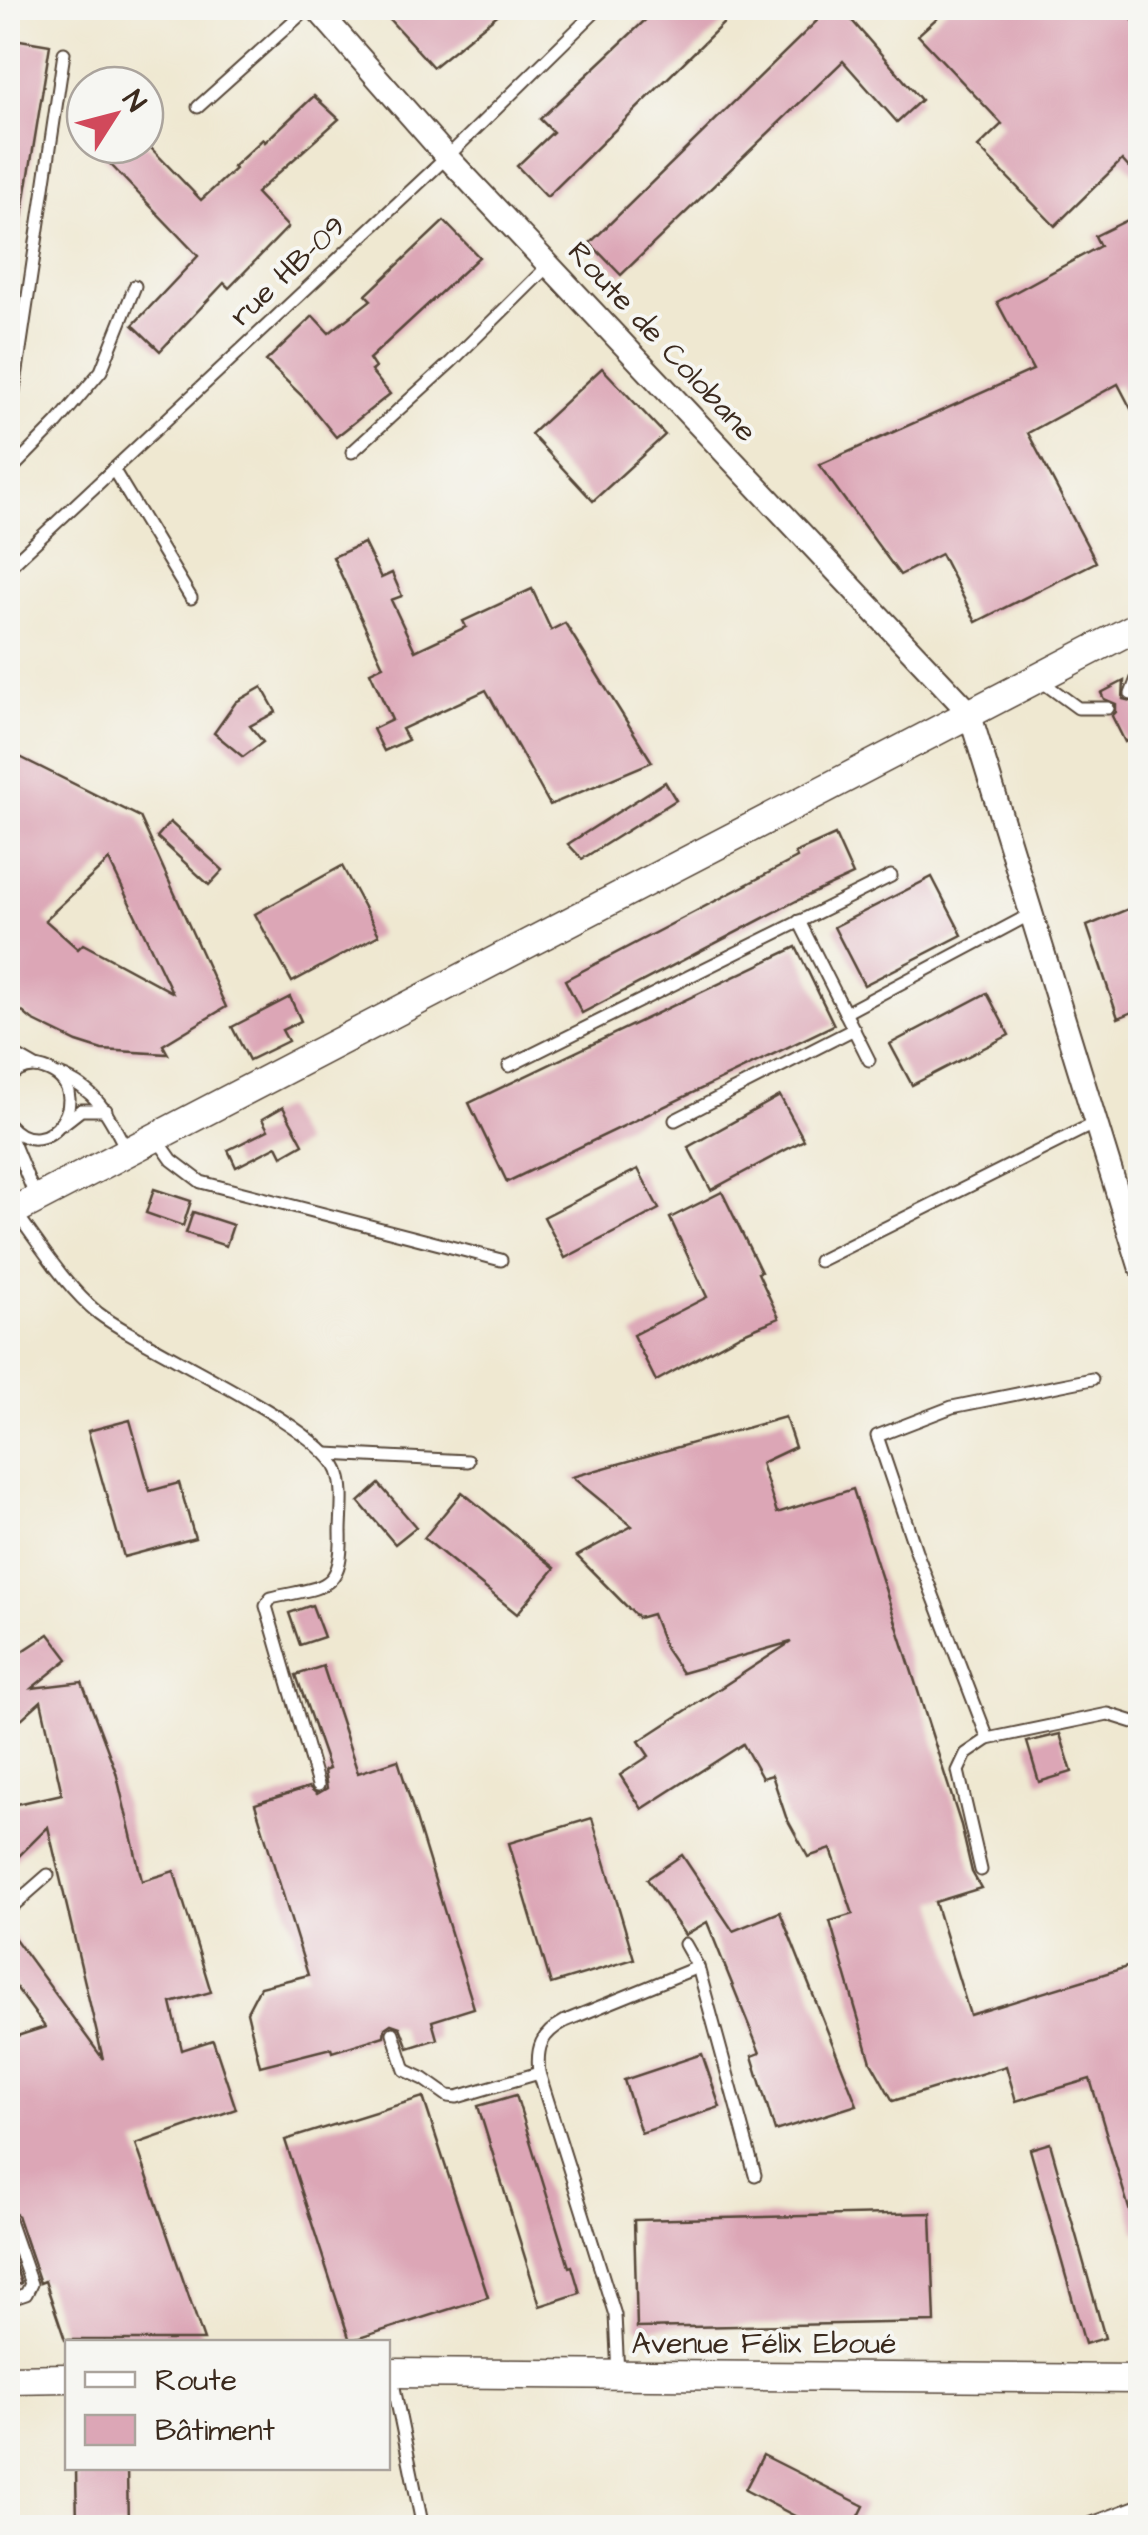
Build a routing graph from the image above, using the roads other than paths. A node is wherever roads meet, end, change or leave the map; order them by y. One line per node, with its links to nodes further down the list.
1 (308, 8): 5 (lane)
2 (316, 8): 6 (street, Route de Colobane)
3 (599, 8): 6 (lane, rue HB-09)
4 (64, 53): 9 (lane)
5 (198, 107)
6 (447, 157): 7 (street, Route de Colobane); 11 (lane, rue HB-09)
7 (549, 265): 10 (lane); 20 (street, Route de Colobane)
8 (136, 286): 12 (lane)
9 (8, 431)
10 (352, 452)
11 (114, 469): 13 (lane, rue HB-09); 14 (lane)
12 (8, 473)
13 (8, 568)
14 (191, 598)
15 (1140, 626): 17 (street)
16 (1140, 671): 18 (lane)
17 (1036, 678): 19 (lane); 20 (street)
18 (1130, 694)
19 (1108, 708)
20 (969, 712): 22 (street); 37 (street)
21 (891, 876): 23 (lane)
22 (1032, 913): 24 (lane); 34 (street)
23 (799, 921): 24 (lane); 28 (lane)
24 (846, 1013): 25 (lane)
25 (854, 1029): 27 (lane); 33 (lane)
26 (8, 1051): 29 (lane)
27 (869, 1060)
28 (509, 1066)
29 (36, 1067): 30 (lane); 31 (lane)
30 (54, 1073): 32 (lane); 36 (lane)
31 (8, 1080)
32 (106, 1110): 36 (lane); 38 (lane)
33 (674, 1120)
34 (1097, 1122): 41 (lane); 42 (street)
35 (8, 1127): 36 (lane); 39 (lane)
36 (60, 1127)
37 (155, 1136): 38 (street); 40 (lane)
38 (127, 1151): 39 (street)
39 (19, 1207): 44 (lane)
40 (501, 1260)
41 (819, 1261)
42 (1140, 1266)
43 (1092, 1379): 47 (lane)
44 (327, 1454): 45 (lane); 48 (lane)
45 (468, 1460)
46 (1140, 1724): 47 (lane)
47 (988, 1739): 49 (lane)
48 (318, 1785)
49 (981, 1870)
50 (48, 1876): 51 (lane)
51 (8, 1910)
52 (685, 1944): 53 (lane)
53 (698, 1968): 55 (lane); 56 (lane)
54 (394, 2033): 55 (lane)
55 (539, 2074): 60 (lane)
56 (756, 2175)
57 (8, 2218): 58 (lane)
58 (8, 2300)
59 (390, 2373): 60 (street, Avenue Félix Eboué)
60 (618, 2376): 64 (street, Avenue Félix Eboué)
61 (390, 2377): 66 (lane)
62 (8, 2378): 63 (street)
63 (65, 2378)
64 (1140, 2379)
65 (1140, 2505): 67 (lane)
66 (424, 2528)
67 (1079, 2528)

